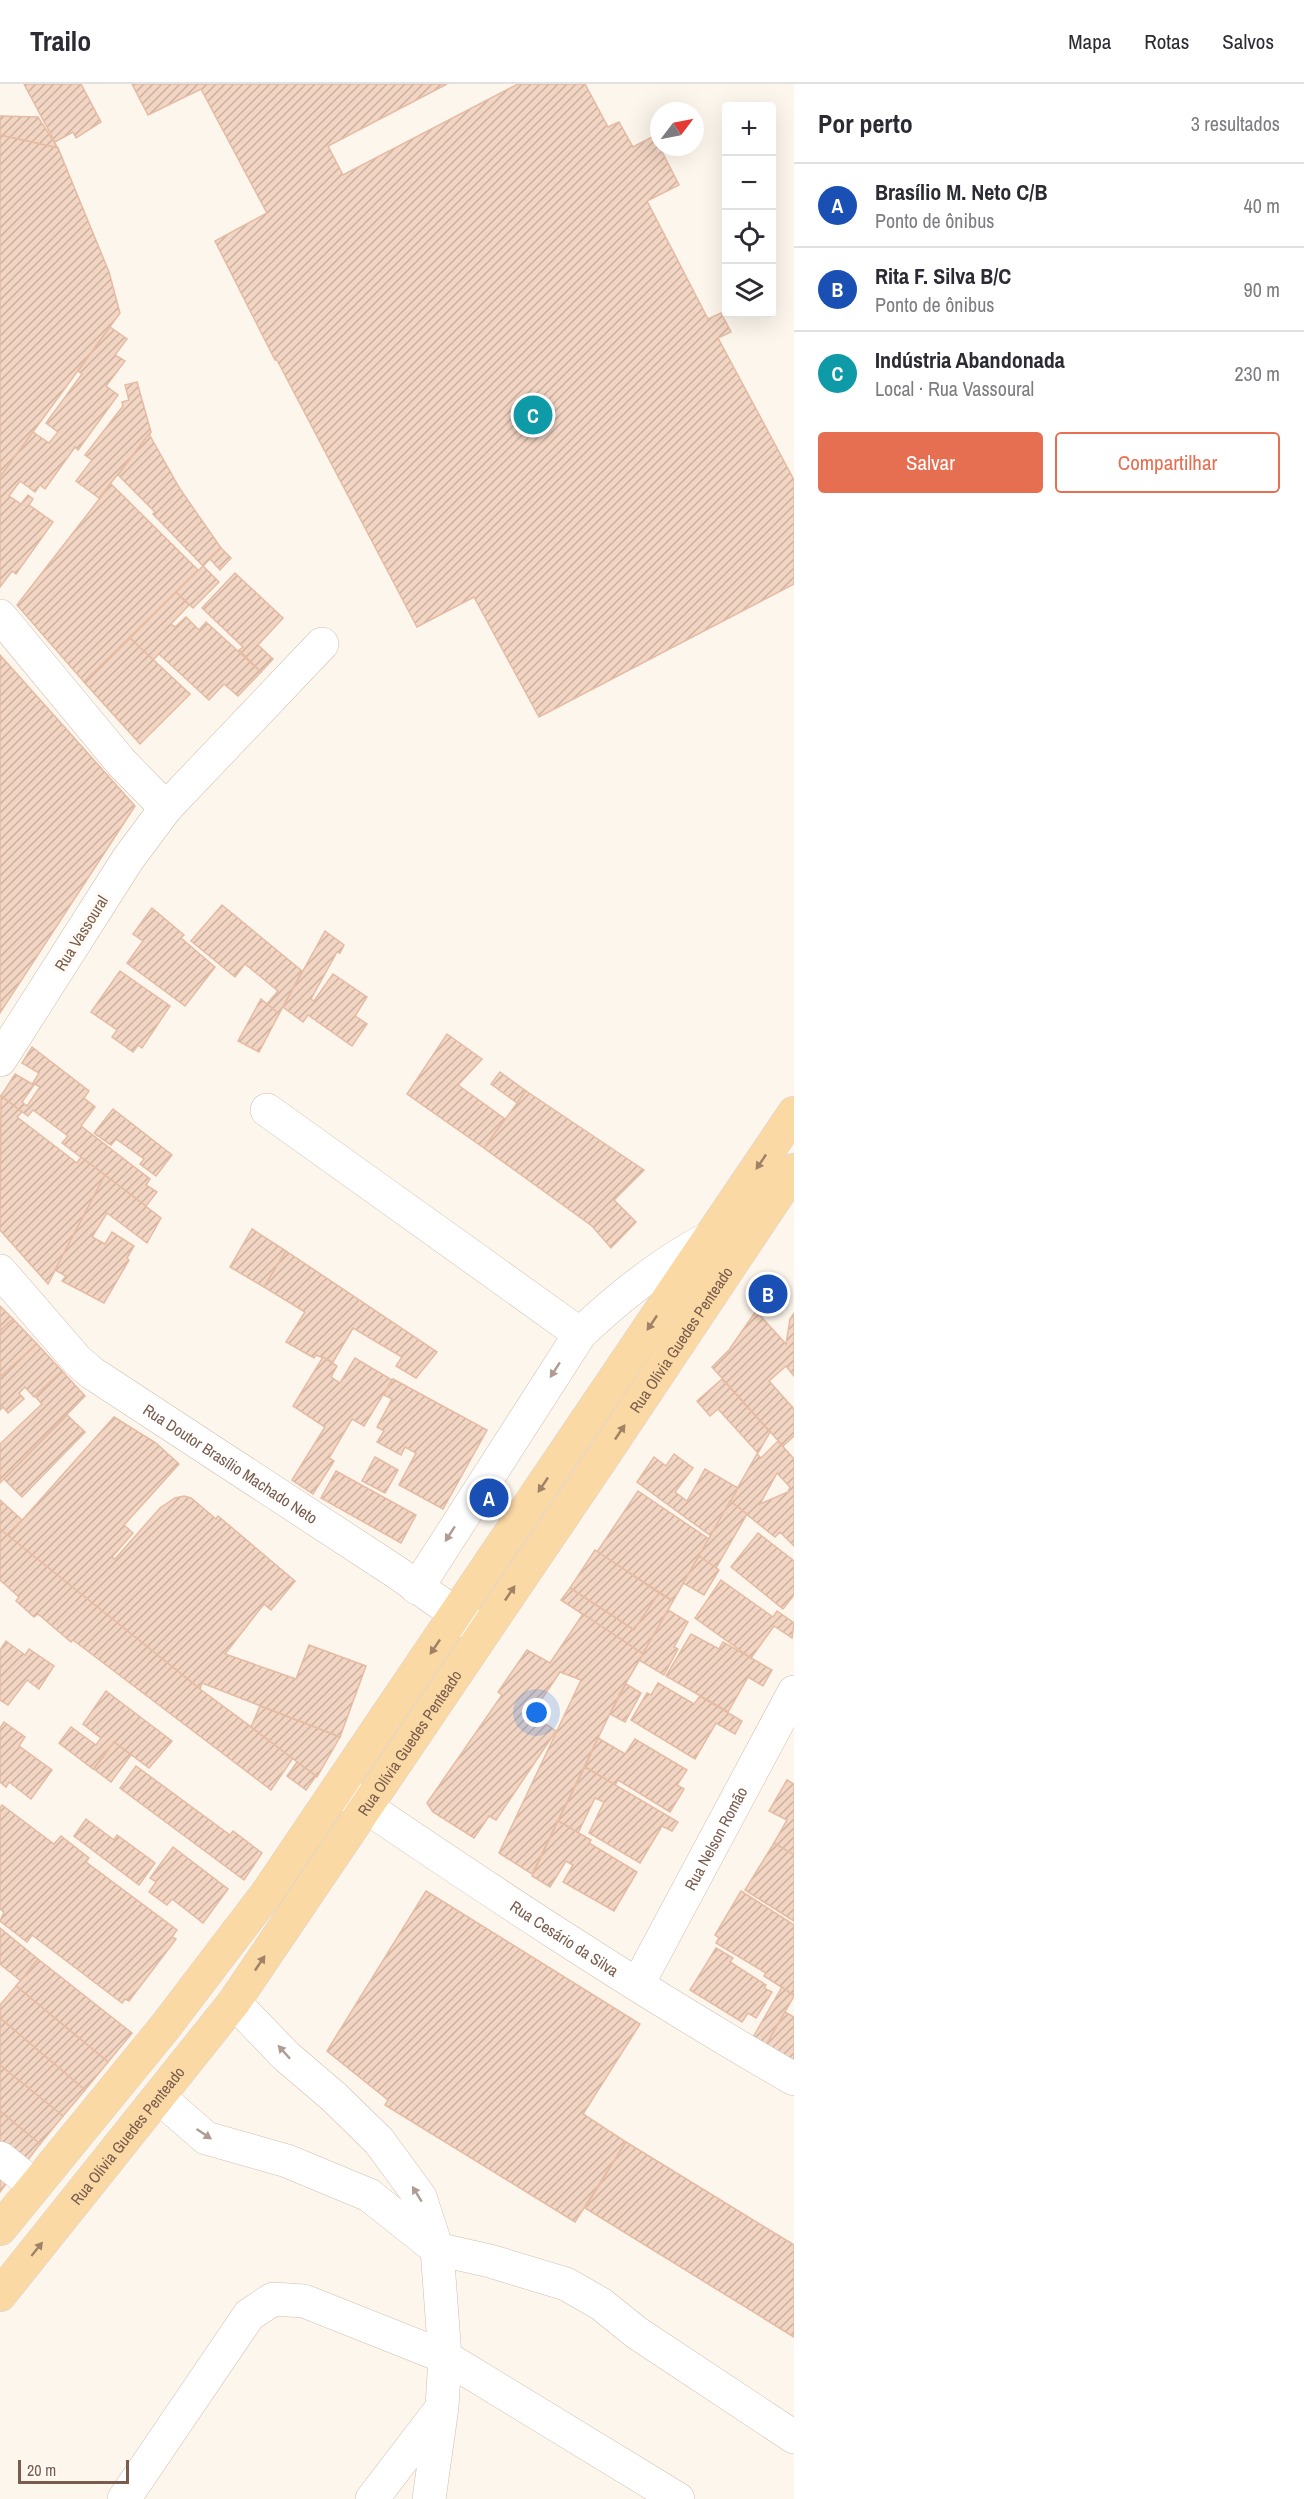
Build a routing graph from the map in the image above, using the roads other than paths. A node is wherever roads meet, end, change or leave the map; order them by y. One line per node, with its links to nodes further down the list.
1 (0, 616): 3 (street)
2 (322, 644): 3 (street, Rua Vassoural)
3 (166, 808): 4 (street, Rua Vassoural)
4 (0, 1060)
5 (267, 1110): 10 (street)
6 (794, 1113): 8 (main road, Rua Olívia Guedes Penteado, one-way to 8)
7 (794, 1170): 12 (main road, Rua Olívia Guedes Penteado, one-way to 7)
8 (709, 1238): 10 (street); 12 (main road, Rua Olívia Guedes Penteado, one-way to 12)
9 (0, 1271): 11 (street, Rua Doutor Brasílio Machado Neto)
10 (580, 1334): 11 (street, one-way to 11)
11 (417, 1588): 12 (street, Rua Doutor Brasílio Machado Neto)
12 (470, 1623): 14 (main road, Rua Olívia Guedes Penteado, one-way to 14); 15 (main road, Rua Olívia Guedes Penteado)
13 (794, 1692): 16 (street, Rua Nelson Romão)
14 (339, 1788): 15 (street, Rua Cesário da Silva); 18 (main road, Rua Olívia Guedes Penteado)
15 (366, 1807): 16 (street, Rua Cesário da Silva); 17 (main road, Rua Olívia Guedes Penteado, one-way to 15)
16 (638, 1984): 20 (street, Rua Cesário da Silva)
17 (234, 2002): 19 (main road, Rua Olívia Guedes Penteado); 25 (street, one-way to 17)
18 (165, 2027): 19 (main road); 23 (main road, Rua Olívia Guedes Penteado)
19 (195, 2053): 21 (main road, Rua Olívia Guedes Penteado)
20 (794, 2079)
21 (159, 2097): 25 (street, one-way to 25); 26 (main road, Rua Olívia Guedes Penteado, one-way to 21)
22 (0, 2158): 23 (street)
23 (35, 2186): 24 (main road, Rua Olívia Guedes Penteado)
24 (0, 2229)
25 (437, 2249): 27 (street); 29 (street)
26 (0, 2295)
27 (445, 2357): 28 (street); 30 (street); 33 (street)
28 (442, 2407): 31 (street); 32 (street)
29 (794, 2437)
30 (124, 2499)
31 (372, 2499)
32 (429, 2499)
33 (678, 2499)

